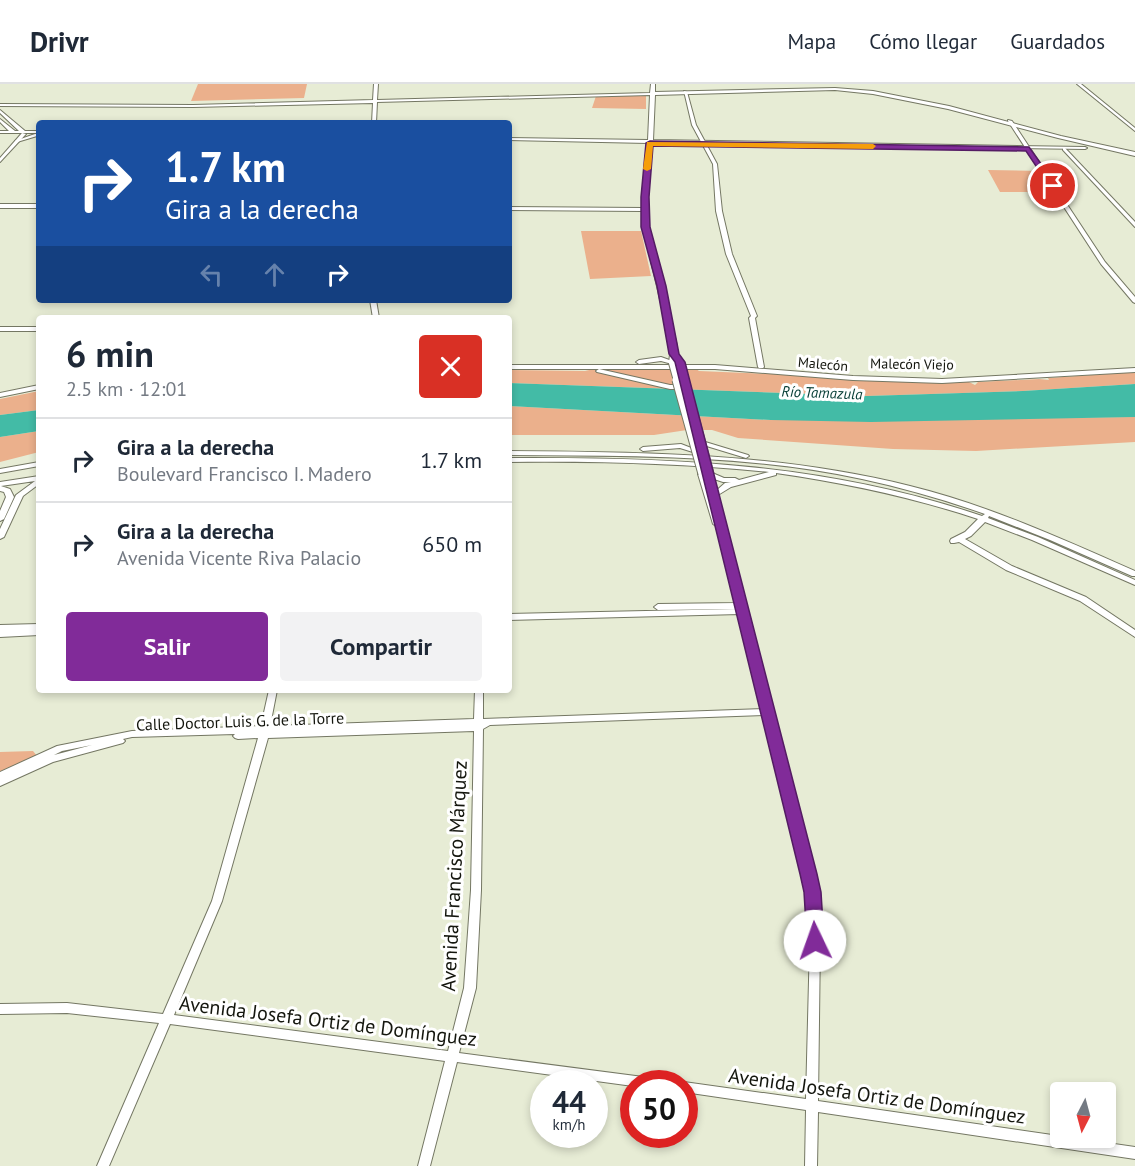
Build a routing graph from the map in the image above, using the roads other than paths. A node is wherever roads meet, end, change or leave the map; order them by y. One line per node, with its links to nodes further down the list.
1 (376, 84): 5 (main road)
2 (1079, 84): 14 (main road)
3 (652, 89): 4 (main road); 5 (main road); 10 (main road); 20 (main road)
4 (685, 92): 10 (main road); 21 (main road)
5 (375, 100): 6 (main road); 9 (main road)
6 (0, 103)
7 (0, 111): 18 (main road)
8 (0, 120): 11 (main road)
9 (374, 120)
10 (1012, 123): 22 (main road); 23 (main road); 26 (main road)
11 (7, 126): 15 (main road); 18 (main road)
12 (31, 126): 13 (main road)
13 (36, 130)
14 (1135, 130)
15 (0, 132): 18 (main road); 18 (main road)
16 (36, 133): 18 (main road)
17 (36, 133): 18 (main road)
18 (19, 136): 28 (main road)
19 (512, 140): 20 (main road)
20 (650, 142): 21 (main road); 32 (main road)
21 (703, 143): 22 (main road); 42 (main road)
22 (1028, 148): 23 (main road); 25 (main road); 34 (main road)
23 (1100, 148): 26 (main road)
24 (1135, 148): 26 (main road)
25 (1065, 149): 26 (main road); 33 (main road)
26 (1108, 149): 27 (main road)
27 (1135, 154)
28 (0, 161)
29 (0, 206): 30 (main road)
30 (36, 206)
31 (512, 208): 32 (main road)
32 (645, 210): 37 (main road)
33 (1135, 225)
34 (1135, 299)
35 (36, 328): 36 (main road)
36 (0, 329)
37 (675, 362): 38 (main road); 45 (main road, bridge); 48 (main road, bridge)
38 (620, 363): 39 (main road, Malecón Viejo); 42 (main road, Malecón Viejo)
39 (512, 365)
40 (512, 365): 41 (main road, Malecón)
41 (571, 367): 43 (main road, Malecón); 48 (main road)
42 (761, 367): 44 (main road, Malecón Viejo)
43 (734, 368): 44 (main road, Malecón); 45 (main road)
44 (1135, 368)
45 (683, 374): 50 (main road, bridge)
46 (36, 384): 49 (main road)
47 (36, 384): 49 (main road)
48 (679, 387): 51 (main road, bridge)
49 (0, 393)
50 (702, 443): 55 (main road); 60 (main road, bridge)
51 (696, 451): 53 (main road); 60 (main road, bridge)
52 (512, 453): 53 (main road)
53 (620, 453): 55 (main road)
54 (512, 460): 57 (main road)
55 (775, 463): 65 (main road)
56 (36, 465): 58 (main road)
57 (734, 466): 59 (main road); 60 (main road)
58 (0, 471)
59 (781, 472): 64 (main road); 65 (main road)
60 (706, 474): 64 (main road); 67 (main road)
61 (36, 480): 63 (main road)
62 (36, 482): 68 (main road)
63 (0, 486): 66 (main road)
64 (715, 494): 67 (main road)
65 (986, 516): 69 (main road); 70 (main road); 78 (main road)
66 (0, 519)
67 (721, 532): 71 (main road)
68 (0, 537)
69 (1135, 574)
70 (1135, 583)
71 (742, 608): 72 (main road); 73 (main road); 81 (main road)
72 (512, 612)
73 (512, 617)
74 (36, 627): 75 (main road)
75 (0, 628)
76 (36, 632): 77 (main road)
77 (0, 634)
78 (1135, 634)
79 (272, 693): 83 (main road)
80 (479, 693): 82 (main road, Avenida Francisco Márquez)
81 (770, 712): 82 (main road, Calle Doctor Luis G. de la Torre); 91 (main road)
82 (481, 724): 83 (main road, Calle Doctor Luis G. de la Torre); 88 (main road, Avenida Francisco Márquez)
83 (265, 732): 84 (main road, Calle Doctor Luis G. de la Torre); 85 (main road, Calle Doctor Luis G. de la Torre); 87 (main road)
84 (0, 776)
85 (0, 783)
86 (0, 1009): 87 (main road, Avenida Josefa Ortiz de Domínguez)
87 (166, 1019): 88 (main road, Avenida Josefa Ortiz de Domínguez); 93 (main road)
88 (453, 1057): 89 (main road, Avenida Josefa Ortiz de Domínguez); 94 (main road, Avenida Francisco Márquez)
89 (620, 1079)
90 (698, 1090): 91 (main road, Avenida Josefa Ortiz de Domínguez)
91 (811, 1105): 92 (main road, Avenida Josefa Ortiz de Domínguez); 95 (main road)
92 (1135, 1153)
93 (103, 1166)
94 (424, 1166)
95 (812, 1166)

